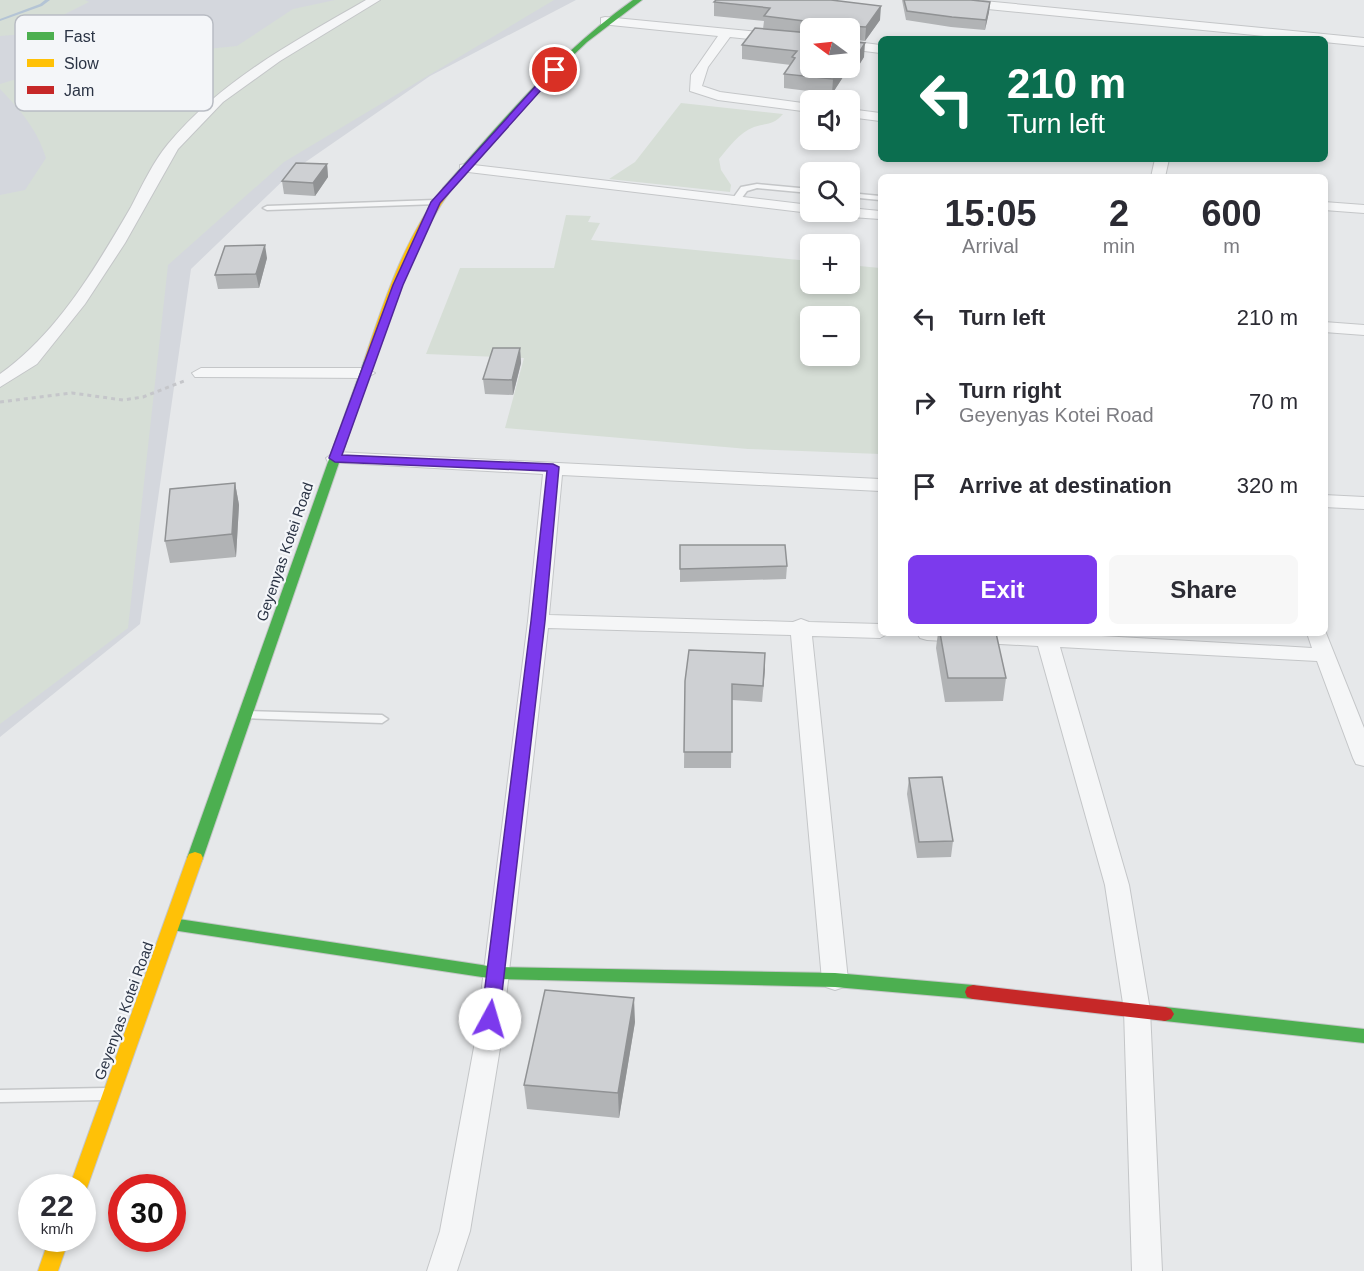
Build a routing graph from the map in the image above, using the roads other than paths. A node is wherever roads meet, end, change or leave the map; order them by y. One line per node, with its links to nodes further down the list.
1 (374, 0): 13 (street)
2 (638, 0): 4 (street, Geyenyas Kotei Road)
3 (937, 0): 6 (street)
4 (605, 21): 5 (street); 18 (street, Geyenyas Kotei Road)
5 (727, 32): 8 (street); 14 (street)
6 (1188, 33): 7 (street)
7 (1247, 36)
8 (800, 40)
9 (1328, 40): 10 (street)
10 (1364, 42)
11 (860, 46): 12 (street)
12 (878, 49)
13 (213, 104)
14 (800, 107)
15 (206, 111): 34 (street)
16 (860, 114): 17 (street)
17 (878, 117)
18 (465, 168): 22 (street); 23 (street, Geyenyas Kotei Road)
19 (800, 190): 22 (lane)
20 (860, 196): 21 (lane)
21 (878, 199)
22 (735, 201): 26 (street)
23 (435, 202): 25 (lane); 33 (street, Geyenyas Kotei Road)
24 (1328, 206): 27 (street)
25 (267, 208)
26 (800, 208)
27 (1364, 209)
28 (860, 214): 29 (street)
29 (877, 215)
30 (1328, 327): 31 (street)
31 (1364, 330)
32 (201, 373): 33 (street)
33 (366, 373): 35 (street, Geyenyas Kotei Road)
34 (0, 382)
35 (335, 458): 36 (street); 47 (street, Geyenyas Kotei Road)
36 (553, 467): 37 (street); 40 (street)
37 (878, 485)
38 (1328, 501): 39 (street)
39 (1364, 503)
40 (538, 621): 41 (street); 52 (street)
41 (801, 626): 42 (street); 53 (street)
42 (878, 631)
43 (987, 636): 45 (street)
44 (1318, 636): 46 (street)
45 (1047, 639): 46 (street); 54 (street)
46 (1324, 655): 49 (street)
47 (246, 715): 48 (lane); 51 (street, Geyenyas Kotei Road)
48 (381, 719)
49 (1357, 722): 50 (street)
50 (1364, 758)
51 (172, 924): 52 (street); 56 (street, Geyenyas Kotei Road)
52 (495, 973): 53 (street); 61 (street)
53 (835, 980): 54 (street)
54 (1137, 1010): 55 (street); 62 (street)
55 (1364, 1035)
56 (112, 1093): 57 (lane); 58 (street, Geyenyas Kotei Road)
57 (0, 1096)
58 (83, 1174)
59 (55, 1252): 60 (street)
60 (48, 1271)
61 (442, 1271)
62 (1147, 1271)

